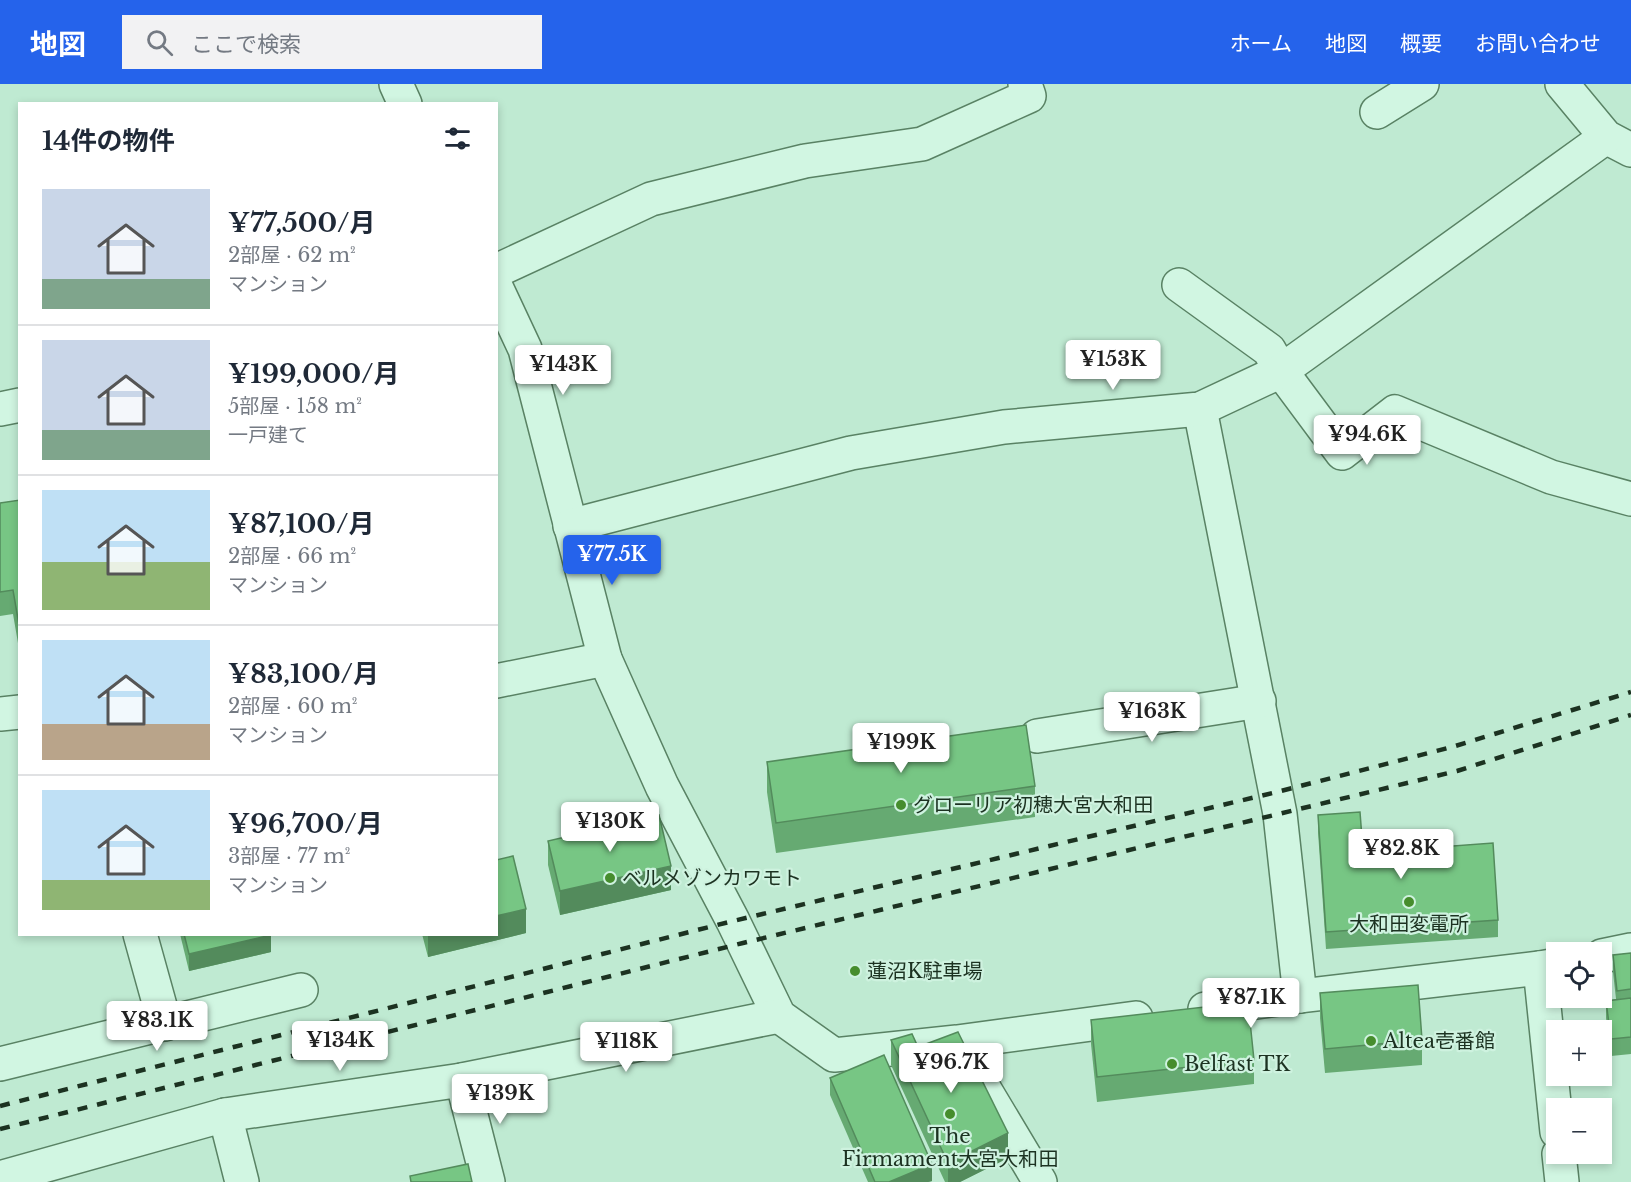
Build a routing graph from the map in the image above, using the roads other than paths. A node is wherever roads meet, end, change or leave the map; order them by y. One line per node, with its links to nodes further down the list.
1 (396, 84): 5 (street)
2 (1025, 84): 8 (street)
3 (1422, 84): 6 (street)
4 (1562, 84): 7 (street)
5 (404, 102)
6 (1377, 112)
7 (1619, 143): 11 (street)
8 (498, 270)
9 (1179, 285): 11 (street)
10 (498, 291): 16 (street)
11 (1281, 370): 14 (street); 15 (street)
12 (18, 405): 13 (street)
13 (0, 409)
14 (1200, 409): 16 (street); 19 (street)
15 (1631, 499)
16 (570, 526): 17 (street)
17 (605, 659): 18 (street); 30 (street)
18 (498, 681)
19 (1259, 701): 22 (street); 28 (street)
20 (18, 712): 21 (street)
21 (0, 714)
22 (1037, 735)
23 (141, 936): 31 (street)
24 (1631, 951): 25 (street)
25 (1612, 954)
26 (1546, 966): 28 (street)
27 (301, 990): 31 (street)
28 (1300, 996): 32 (street)
29 (1550, 1008): 35 (street)
30 (780, 1016): 32 (street); 34 (street)
31 (165, 1024): 33 (street)
32 (957, 1042): 41 (street)
33 (0, 1065)
34 (462, 1080): 36 (street); 40 (street)
35 (1555, 1098)
36 (225, 1115): 38 (street); 39 (street)
37 (1560, 1164): 42 (street)
38 (0, 1178)
39 (242, 1182)
40 (488, 1182)
41 (1040, 1182)
42 (1562, 1182)

